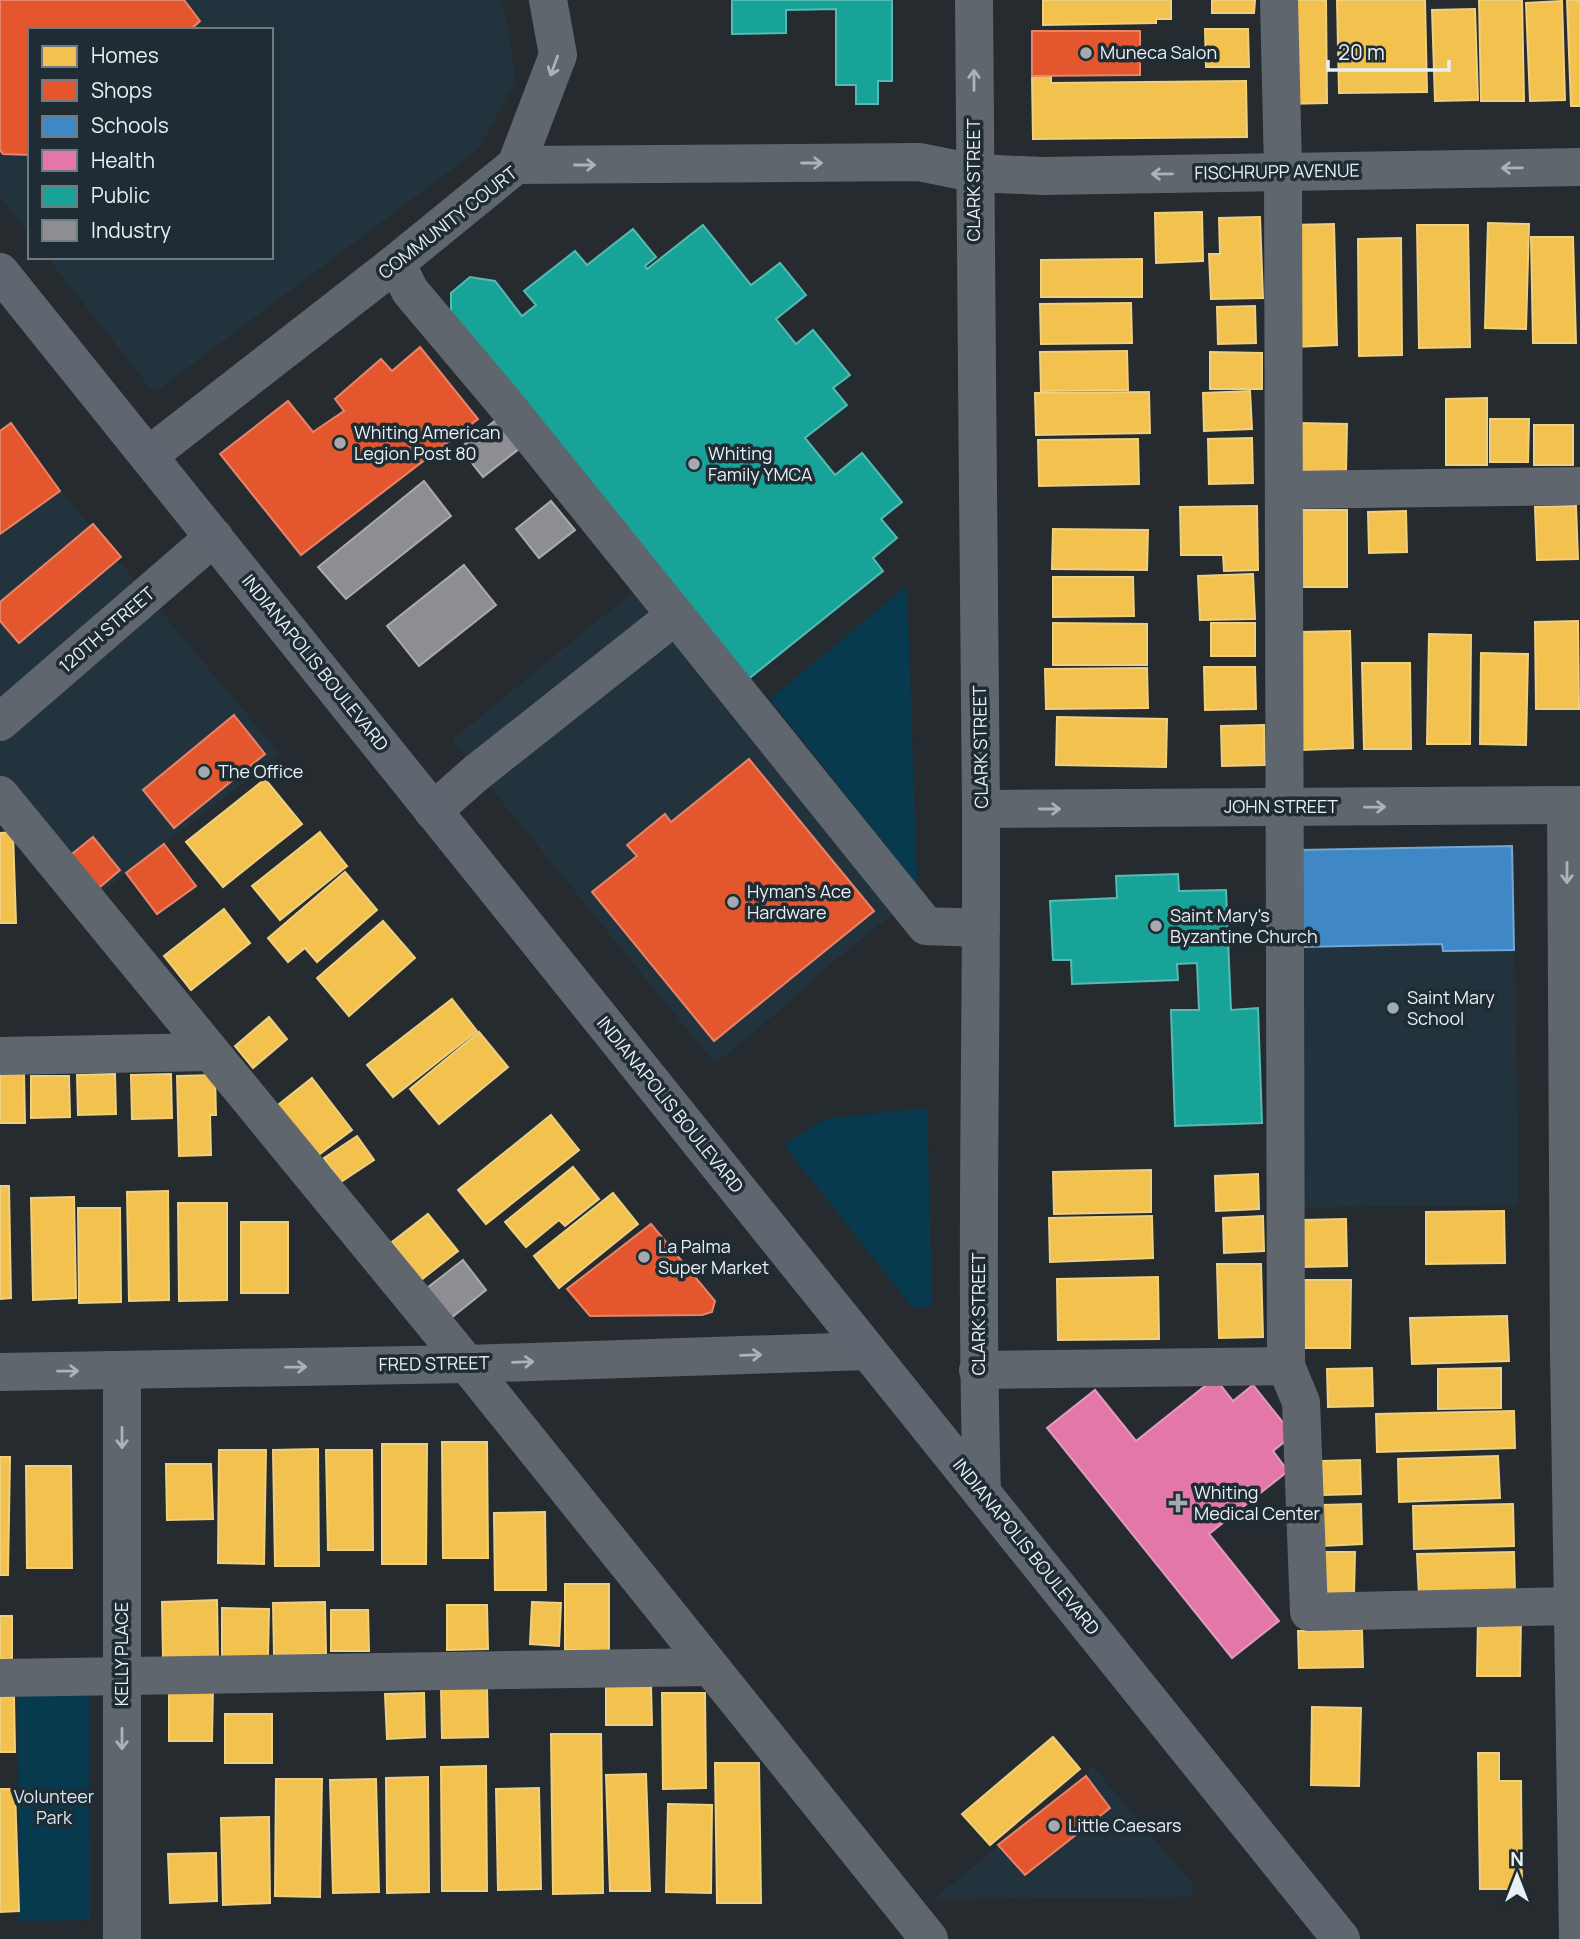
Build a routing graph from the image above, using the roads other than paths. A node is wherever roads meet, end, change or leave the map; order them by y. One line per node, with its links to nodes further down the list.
1 (548, 0): 4 (street, one-way to 4)
2 (974, 0): 7 (street, CLARK STREET, one-way to 2)
3 (1279, 0): 6 (street)
4 (516, 165): 7 (street, COMMUNITY COURT, one-way to 7); 8 (street, COMMUNITY COURT)
5 (1580, 167): 6 (street, FISCHRUPP AVENUE, one-way to 6)
6 (1283, 172): 7 (street, FISCHRUPP AVENUE, one-way to 7); 12 (street)
7 (974, 173): 19 (street, CLARK STREET)
8 (396, 263): 10 (street, COMMUNITY COURT); 14 (street)
9 (0, 272): 10 (main road, INDIANAPOLIS BOULEVARD)
10 (148, 456): 13 (main road, INDIANAPOLIS BOULEVARD)
11 (1580, 486): 12 (street)
12 (1285, 490): 18 (street)
13 (214, 537): 15 (street, 120TH STREET); 20 (main road, INDIANAPOLIS BOULEVARD)
14 (676, 615): 20 (street); 21 (street)
15 (0, 722)
16 (0, 795): 22 (street)
17 (1573, 805): 18 (street, JOHN STREET, one-way to 17); 25 (street, one-way to 25)
18 (1286, 807): 19 (street, JOHN STREET, one-way to 18); 27 (street)
19 (981, 809): 21 (street, CLARK STREET)
20 (433, 811): 24 (main road, INDIANAPOLIS BOULEVARD)
21 (981, 928): 29 (street, CLARK STREET)
22 (209, 1052): 23 (street); 26 (street)
23 (0, 1056)
24 (868, 1351): 26 (street, FRED STREET, one-way to 24); 31 (main road, INDIANAPOLIS BOULEVARD)
25 (1574, 1353): 32 (street)
26 (467, 1364): 28 (street, FRED STREET, one-way to 26); 33 (street)
27 (1286, 1366): 29 (street); 32 (street)
28 (122, 1370): 30 (street, FRED STREET, one-way to 28); 34 (street, KELLY PLACE, one-way to 34)
29 (978, 1370): 31 (street, CLARK STREET)
30 (0, 1372)
31 (982, 1493): 38 (main road, INDIANAPOLIS BOULEVARD)
32 (1573, 1606): 39 (street)
33 (709, 1667): 34 (street); 37 (street)
34 (122, 1676): 35 (street); 36 (street, KELLY PLACE, one-way to 36)
35 (0, 1678)
36 (122, 1939)
37 (929, 1939)
38 (1341, 1939)
39 (1578, 1939)

